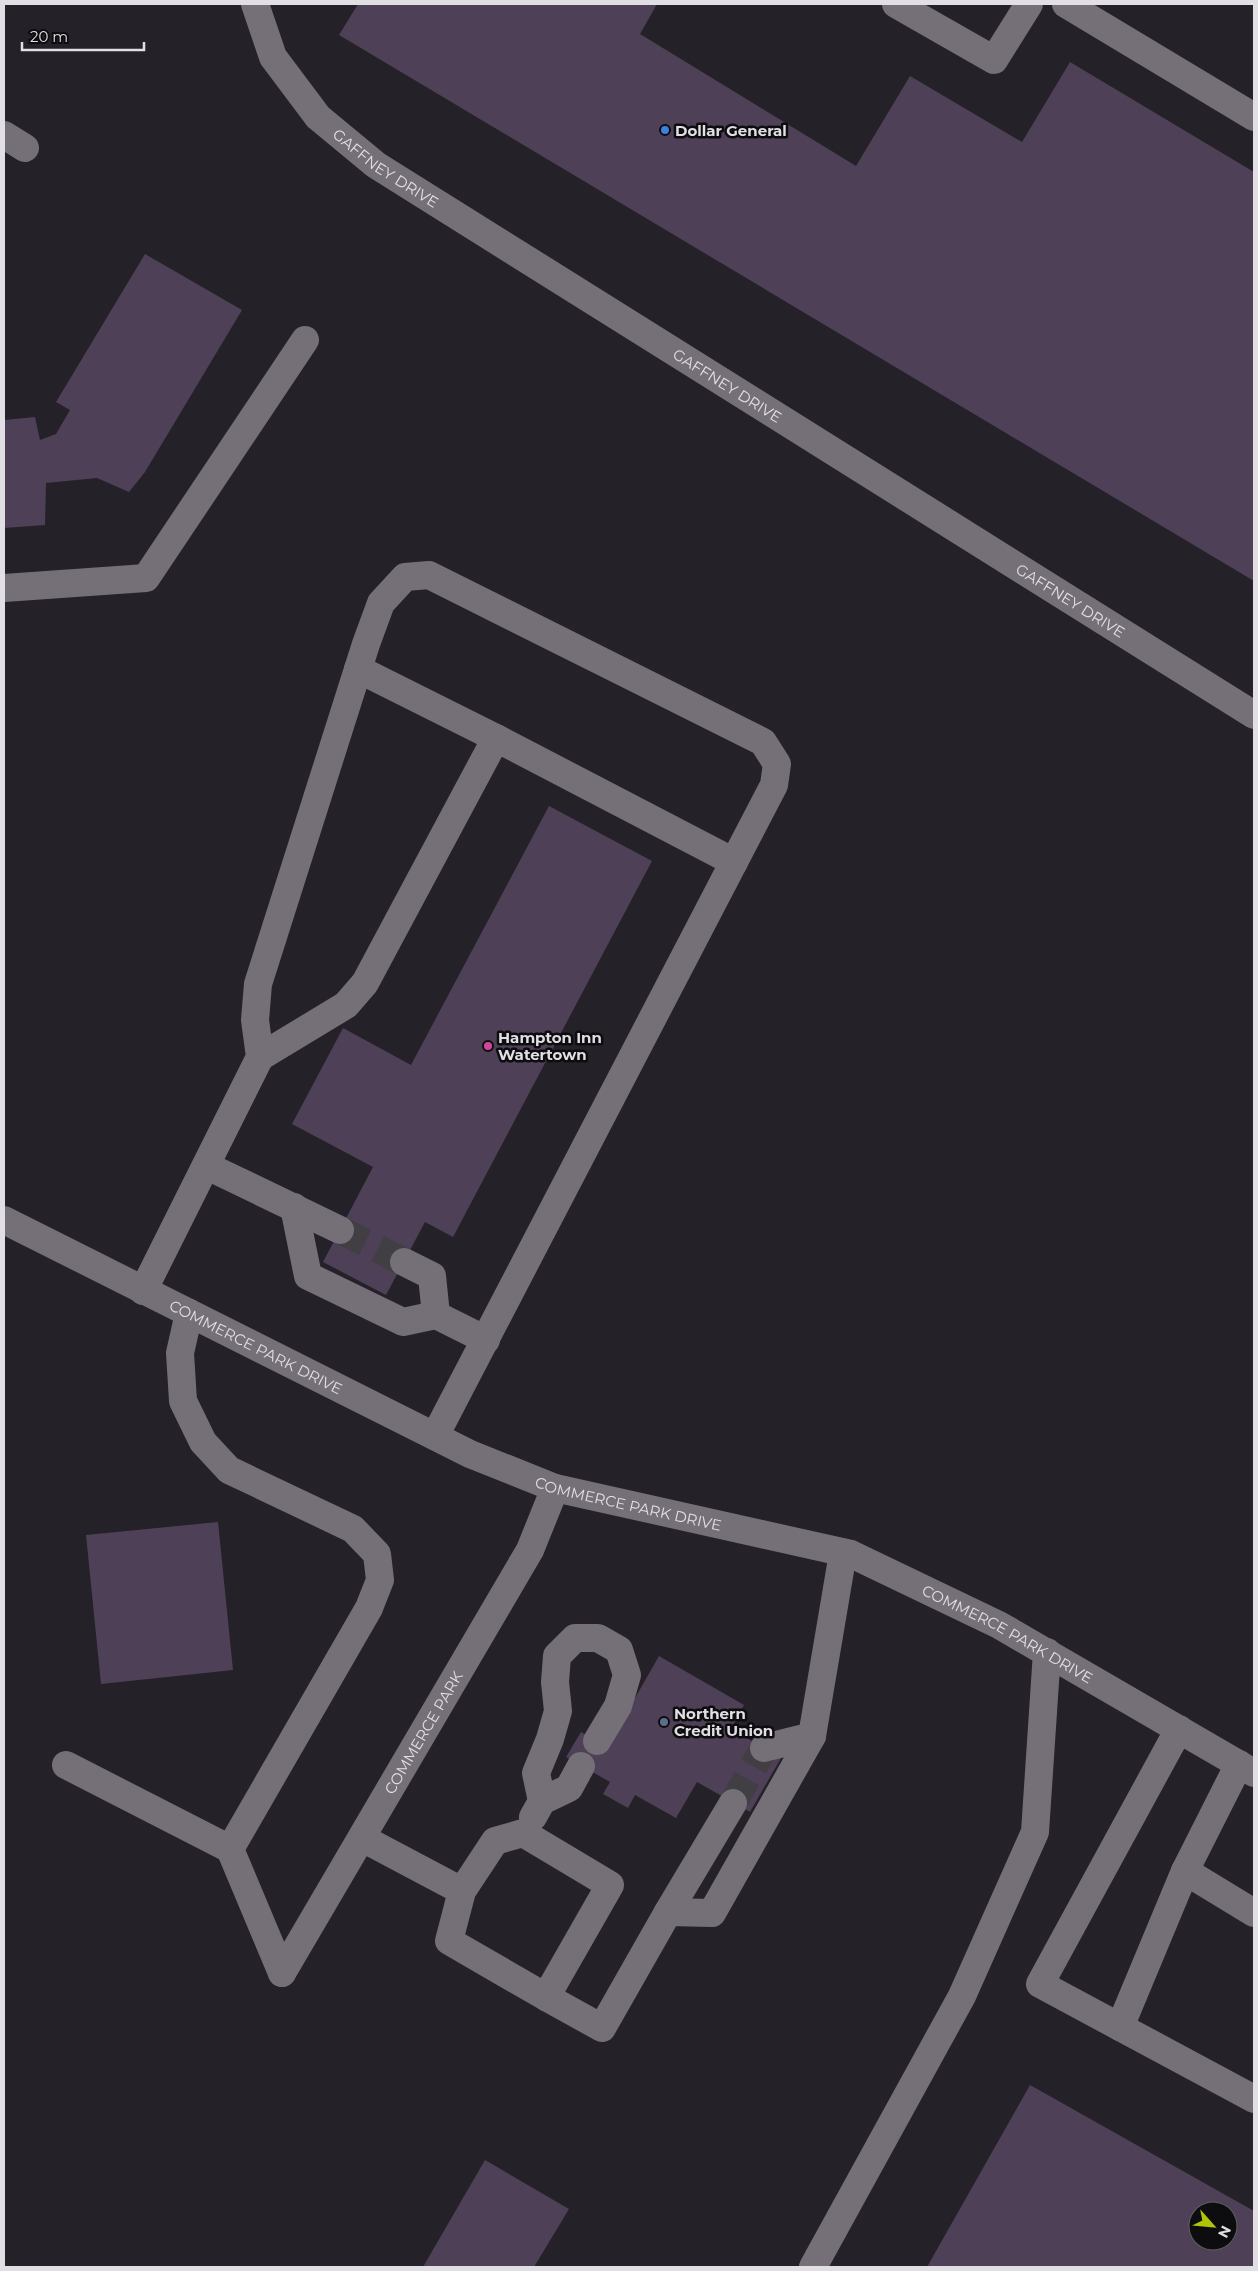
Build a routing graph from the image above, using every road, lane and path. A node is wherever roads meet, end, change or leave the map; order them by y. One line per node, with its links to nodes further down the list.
1 (255, 4): 9 (street, GAFFNEY DRIVE)
2 (896, 4): 3 (street)
3 (1029, 4)
4 (1066, 4): 5 (street)
5 (1254, 117)
6 (305, 340): 7 (street)
7 (4, 588)
8 (358, 669): 10 (street); 11 (street); 12 (street)
9 (1254, 715)
10 (496, 738): 11 (street); 12 (street)
11 (734, 862): 21 (street)
12 (260, 1057): 13 (street)
13 (207, 1166): 14 (street); 18 (street)
14 (294, 1207): 16 (street); 20 (street)
15 (4, 1220): 18 (street, COMMERCE PARK DRIVE)
16 (340, 1230)
17 (404, 1262): 20 (street)
18 (143, 1291): 19 (street, COMMERCE PARK DRIVE)
19 (189, 1314): 22 (street, COMMERCE PARK DRIVE); 37 (street)
20 (436, 1315): 21 (street)
21 (486, 1340): 22 (street)
22 (435, 1436): 23 (street, COMMERCE PARK DRIVE)
23 (555, 1488): 24 (street, COMMERCE PARK DRIVE); 36 (street, COMMERCE PARK)
24 (843, 1553): 25 (street, COMMERCE PARK DRIVE); 27 (street)
25 (1047, 1652): 26 (street, COMMERCE PARK DRIVE); 45 (street)
26 (1179, 1729): 32 (street, COMMERCE PARK DRIVE); 43 (street)
27 (812, 1736): 29 (street); 40 (street)
28 (597, 1741): 33 (street)
29 (764, 1748)
30 (66, 1765): 37 (street)
31 (581, 1766): 33 (street)
32 (1247, 1768): 38 (street)
33 (542, 1801): 35 (street)
34 (734, 1803): 40 (street)
35 (523, 1833): 39 (street); 42 (street)
36 (362, 1838): 37 (street, COMMERCE PARK); 39 (street)
37 (230, 1849)
38 (1185, 1872): 41 (street); 43 (street)
39 (462, 1891): 42 (street)
40 (668, 1912): 42 (street)
41 (1254, 1913)
42 (546, 1997)
43 (1120, 2027): 44 (street)
44 (1254, 2099)
45 (814, 2267)

